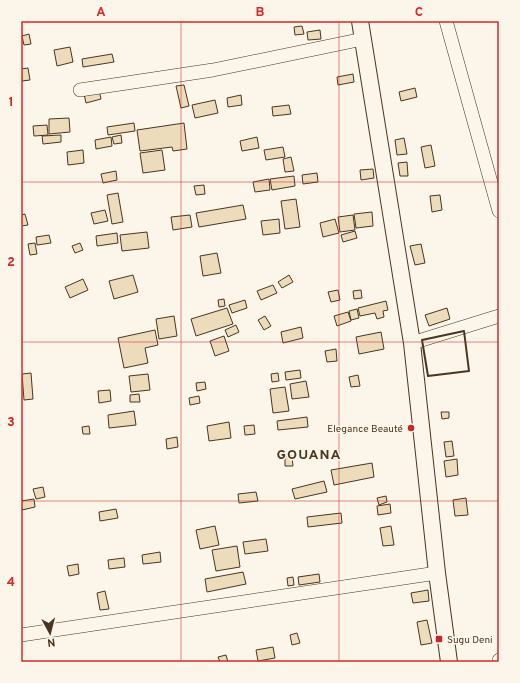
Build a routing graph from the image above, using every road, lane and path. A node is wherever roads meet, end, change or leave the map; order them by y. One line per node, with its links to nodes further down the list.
1 (360, 21): 3 (street)
2 (446, 21): 5 (street)
3 (363, 39): 4 (street); 7 (street)
4 (80, 90)
5 (499, 210)
6 (499, 316): 7 (street)
7 (412, 344): 8 (street)
8 (437, 573): 9 (street); 10 (street)
9 (21, 635)
10 (449, 662)

